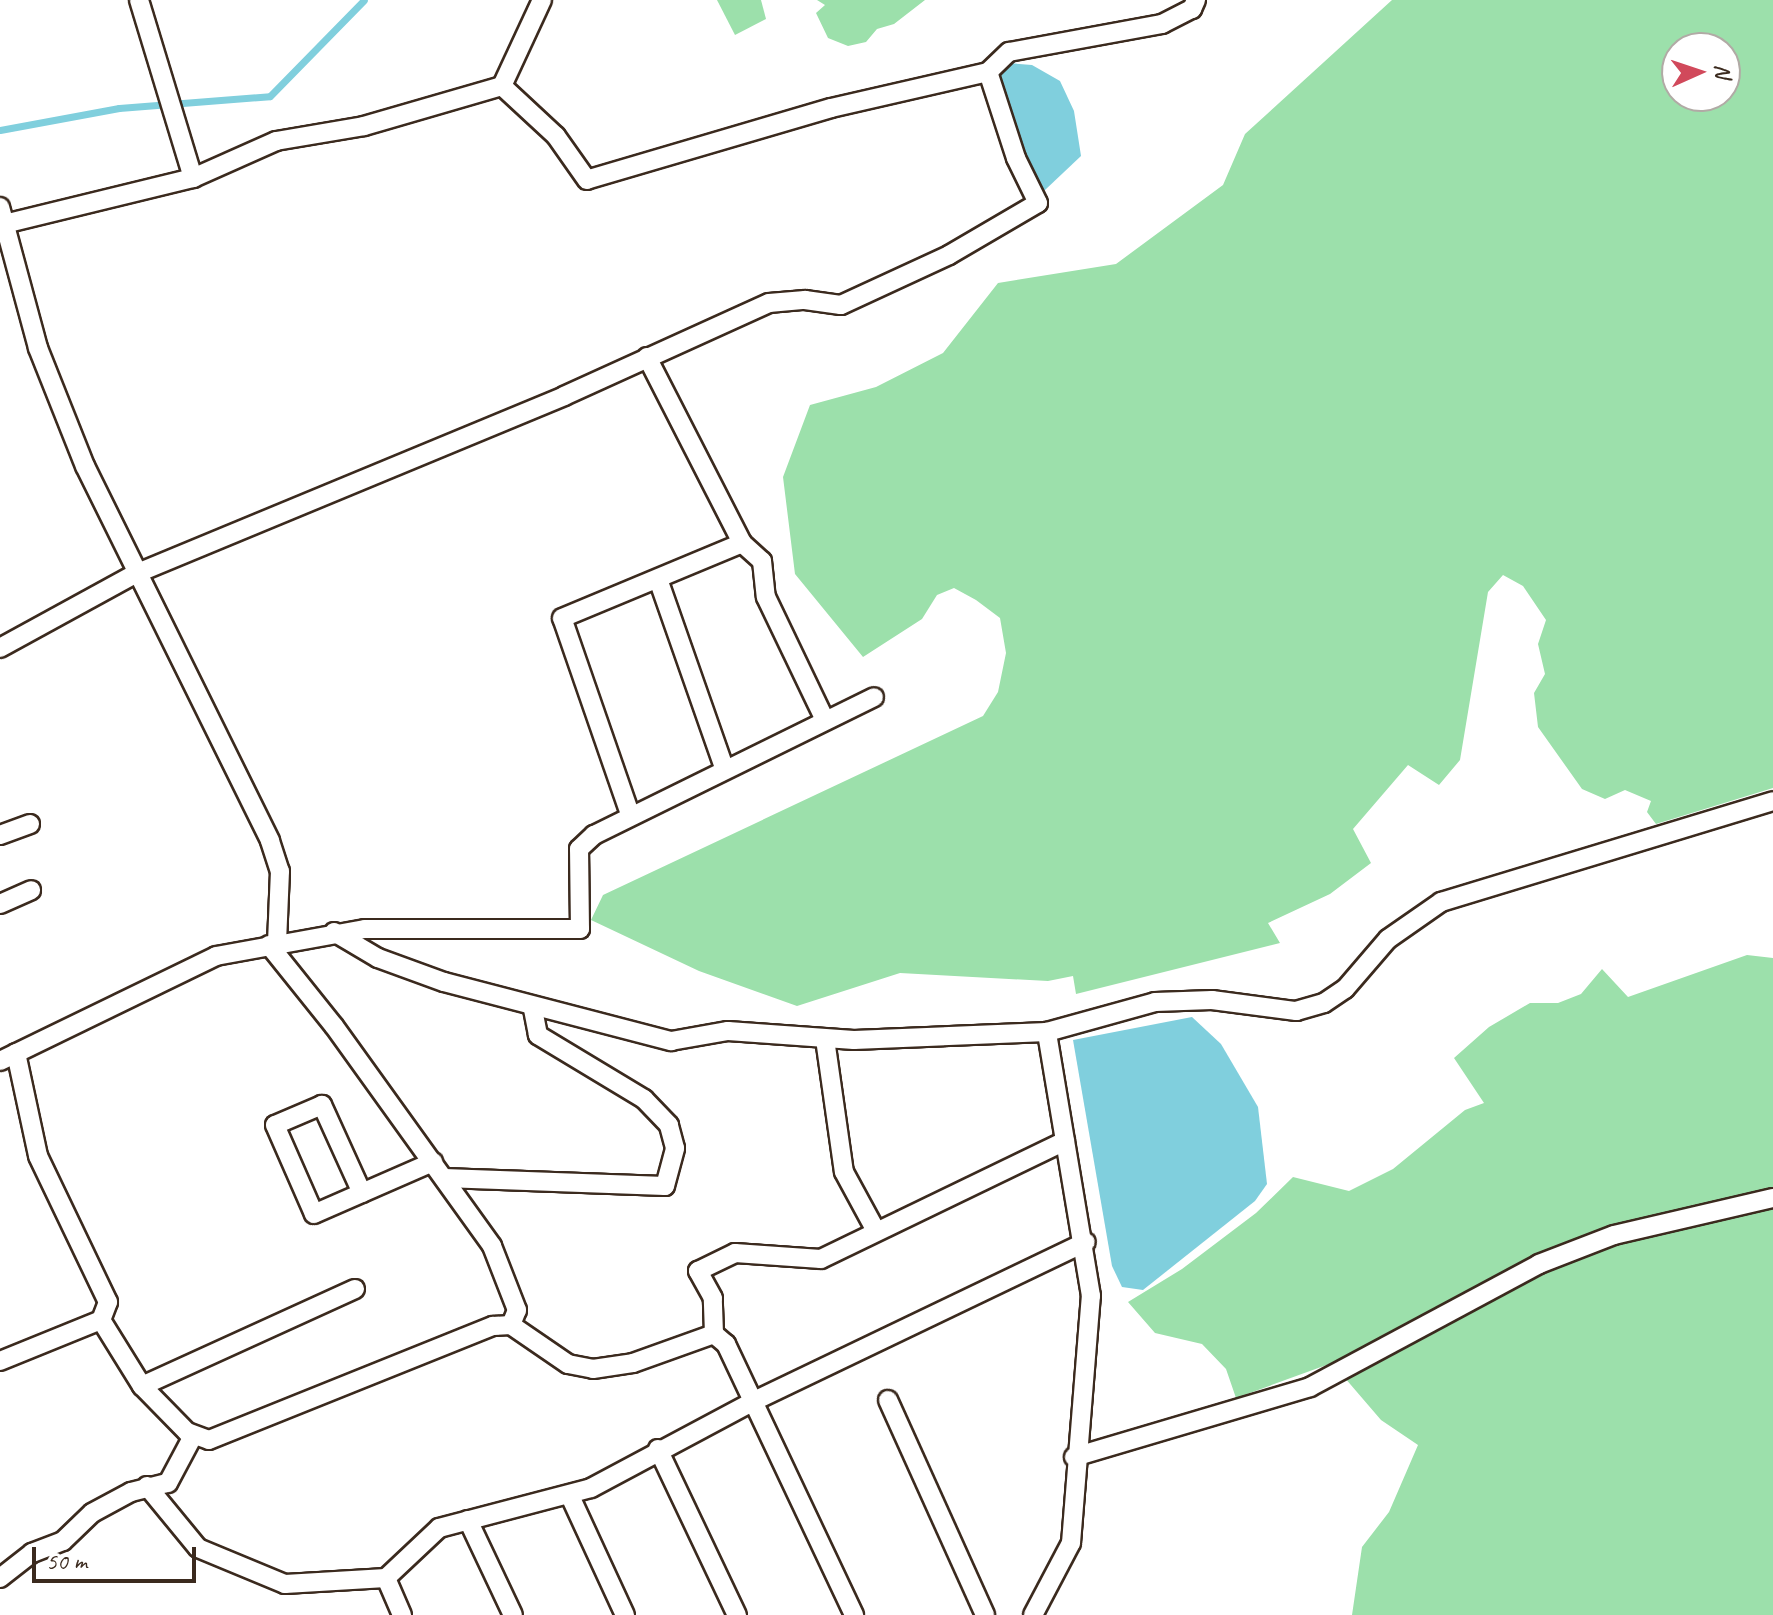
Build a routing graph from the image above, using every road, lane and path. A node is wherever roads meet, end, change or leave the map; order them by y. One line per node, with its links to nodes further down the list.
1 (139, 0): 6 (street)
2 (542, 0): 5 (street)
3 (1196, 0): 4 (street)
4 (988, 72): 5 (street); 8 (street)
5 (502, 86): 6 (street)
6 (193, 178): 7 (street)
7 (1, 219): 10 (street)
8 (647, 357): 9 (street); 10 (street)
9 (742, 543): 11 (street); 14 (street)
10 (135, 574): 12 (street); 23 (street)
11 (658, 579): 15 (street); 17 (street)
12 (0, 648)
13 (874, 697): 14 (street)
14 (825, 720): 15 (street)
15 (724, 767): 17 (street)
16 (1773, 801): 25 (street)
17 (630, 814): 22 (street)
18 (30, 824): 19 (street)
19 (0, 835)
20 (31, 890): 21 (street)
21 (0, 904)
22 (334, 932): 23 (street); 24 (street)
23 (273, 944): 27 (street); 29 (street)
24 (533, 1009): 26 (street); 30 (street)
25 (1047, 1032): 26 (street); 28 (street)
26 (825, 1039): 33 (street)
27 (8, 1057): 36 (street)
28 (1065, 1141): 33 (street); 34 (street)
29 (433, 1162): 30 (street); 31 (street)
30 (444, 1178): 37 (street)
31 (362, 1193): 31 (street)
32 (1773, 1198): 45 (street)
33 (876, 1231): 38 (street)
34 (1086, 1242): 42 (street); 45 (street)
35 (355, 1289): 40 (street)
36 (101, 1320): 39 (street); 40 (street)
37 (511, 1325): 38 (street); 43 (street)
38 (714, 1334): 42 (street)
39 (0, 1361)
40 (142, 1386): 43 (street)
41 (888, 1400): 57 (street)
42 (752, 1402): 44 (street); 51 (street)
43 (193, 1436): 46 (street)
44 (658, 1449): 47 (street); 55 (street)
45 (1074, 1457): 58 (street)
46 (147, 1486): 49 (street); 50 (street)
47 (570, 1496): 48 (street); 54 (street)
48 (468, 1520): 50 (street); 53 (street)
49 (0, 1578)
50 (386, 1578): 52 (street)
51 (851, 1611): 56 (street)
52 (402, 1615)
53 (513, 1615)
54 (625, 1615)
55 (737, 1615)
56 (831, 1615)
57 (985, 1615)
58 (1033, 1615)

